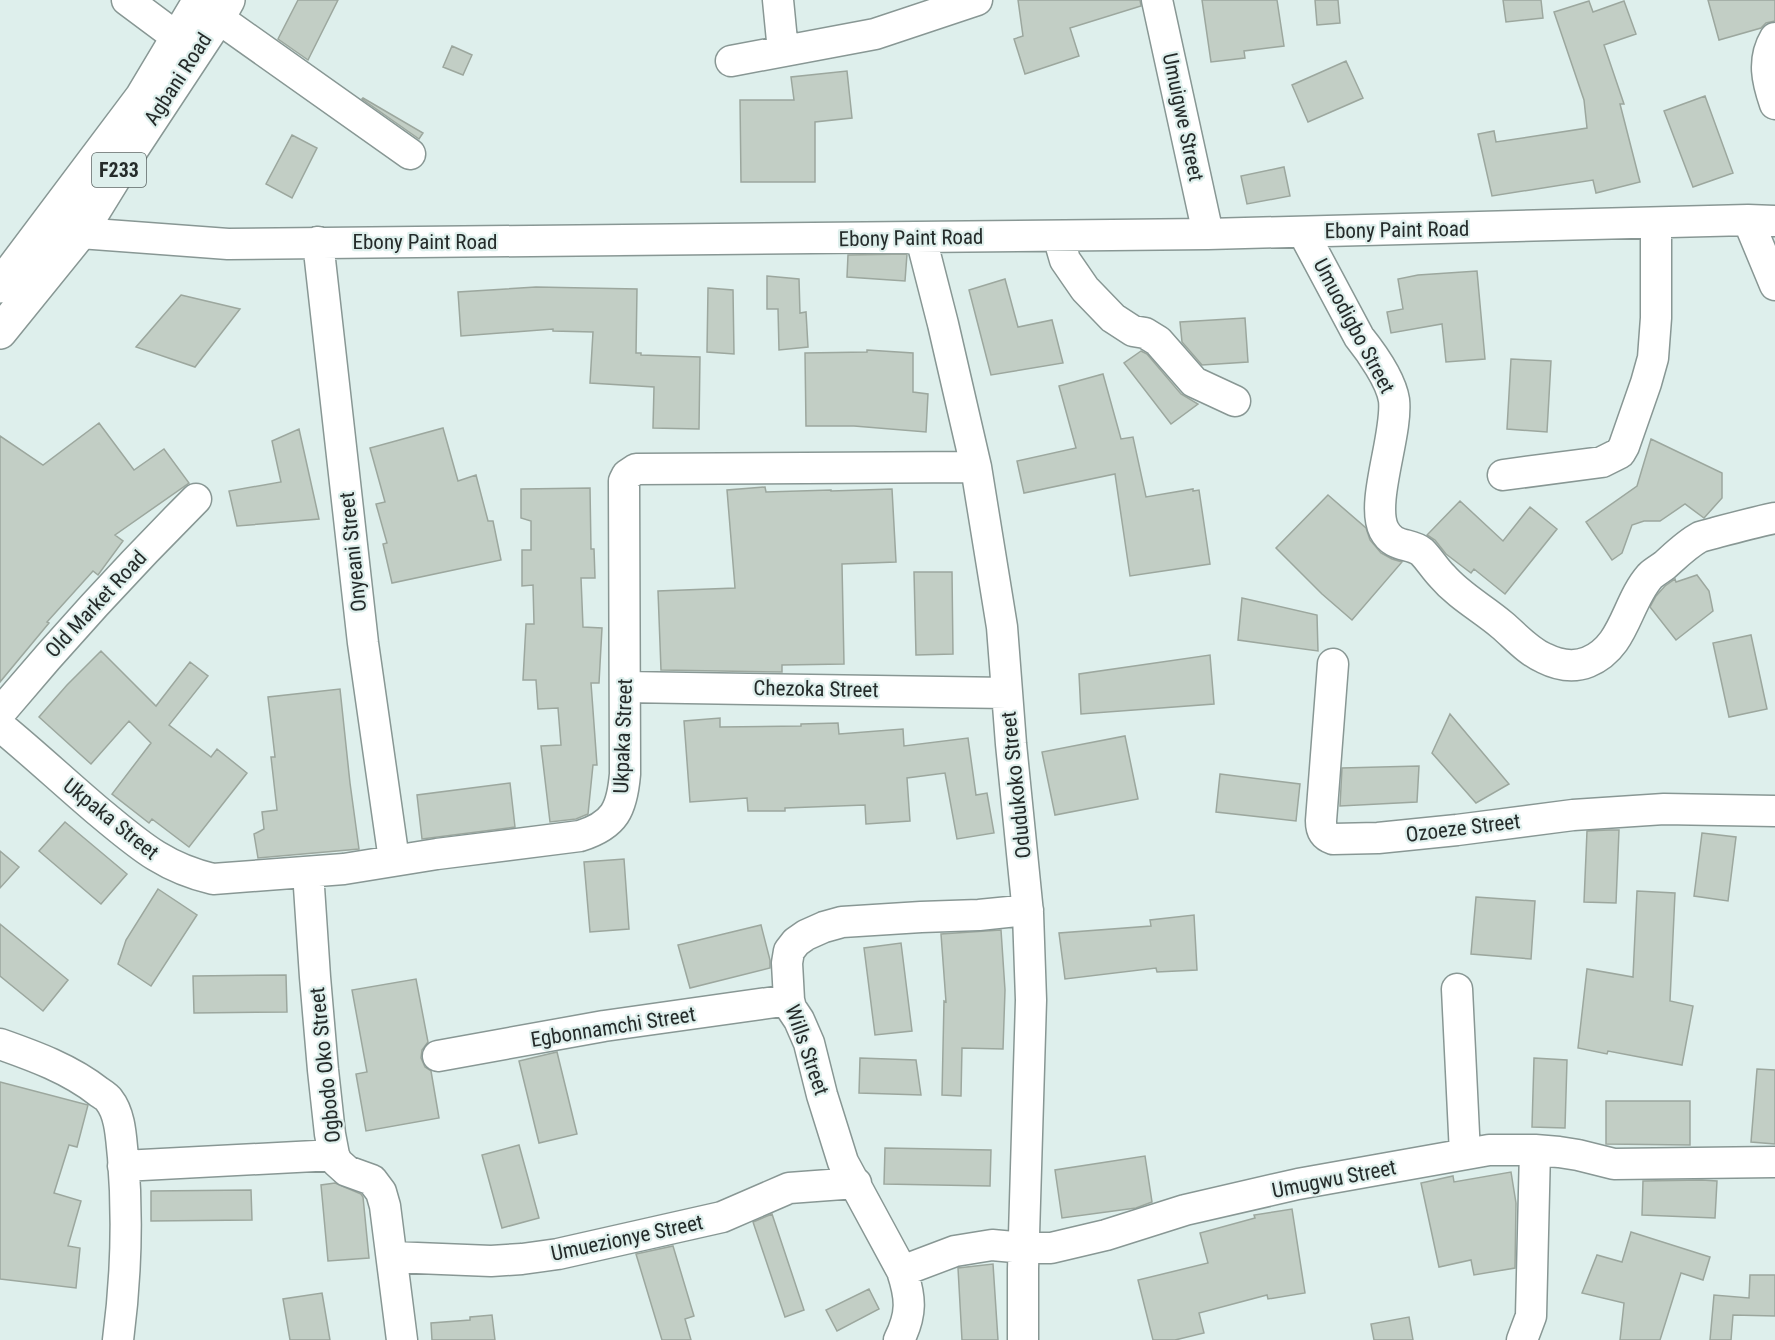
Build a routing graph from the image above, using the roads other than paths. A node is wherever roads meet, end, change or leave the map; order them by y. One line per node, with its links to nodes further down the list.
1 (127, 0): 6 (street)
2 (778, 0): 8 (street)
3 (977, 0): 8 (street)
4 (1157, 0): 17 (street, Umuigwe Street)
5 (215, 6): 6 (main road, Agbani Road / F233); 11 (street); 16 (main road, Agbani Road / F233)
6 (177, 38): 12 (main road, Agbani Road / F233)
7 (1775, 38): 10 (street)
8 (783, 51): 9 (street)
9 (731, 61)
10 (1775, 104)
11 (410, 154)
12 (54, 215): 16 (street); 22 (main road, Agbani Road / F233)
13 (1762, 220): 14 (street, Ebony Paint Road); 21 (street)
14 (1656, 223): 15 (street, Ebony Paint Road); 26 (street)
15 (1303, 232): 17 (street, Ebony Paint Road); 28 (street, Umuodigbo Street)
16 (80, 233): 20 (street, Ebony Paint Road); 23 (main road, Agbani Road / F233)
17 (1208, 234): 18 (street, Ebony Paint Road)
18 (1058, 236): 19 (street, Ebony Paint Road); 24 (street)
19 (921, 238): 20 (street, Ebony Paint Road); 25 (street, Odudukoko Street)
20 (318, 242): 35 (street, Onyeani Street)
21 (1775, 285)
22 (0, 286)
23 (0, 332)
24 (1235, 401)
25 (976, 467): 30 (street, Ukpaka Street); 31 (street, Odudukoko Street)
26 (1503, 475)
27 (196, 499): 32 (street, Old Market Road)
28 (1775, 518)
29 (1333, 664): 34 (street, Ozoeze Street)
30 (625, 687): 31 (street, Chezoka Street); 35 (street, Ukpaka Street)
31 (1007, 693): 37 (street, Odudukoko Street)
32 (0, 713)
33 (0, 726): 36 (street, Ukpaka Street)
34 (1775, 811)
35 (394, 860): 36 (street, Ukpaka Street)
36 (308, 872): 44 (street, Ogbodo Oko Street)
37 (1028, 910): 39 (street, Wills Street); 48 (street, Odudukoko Street)
38 (1457, 989): 43 (street)
39 (789, 1000): 41 (street, Egbonnamchi Street); 47 (street, Wills Street)
40 (0, 1044): 46 (street)
41 (438, 1056)
42 (1535, 1150): 43 (street, Umugwu Street); 45 (street, Umugwu Street); 55 (street)
43 (1465, 1154): 48 (street, Umugwu Street)
44 (334, 1155): 46 (street); 49 (street, Ogbodo Oko Street)
45 (1775, 1162)
46 (123, 1166): 51 (street)
47 (856, 1184): 49 (street, Umuezionye Street); 50 (street, Wills Street)
48 (1024, 1248): 50 (street, Umugwu Street); 54 (street, Odudukoko Street)
49 (392, 1257): 52 (street, Ogbodo Oko Street)
50 (902, 1271): 53 (street, Wills Street)
51 (118, 1340)
52 (402, 1340)
53 (899, 1340)
54 (1023, 1340)
55 (1522, 1340)

